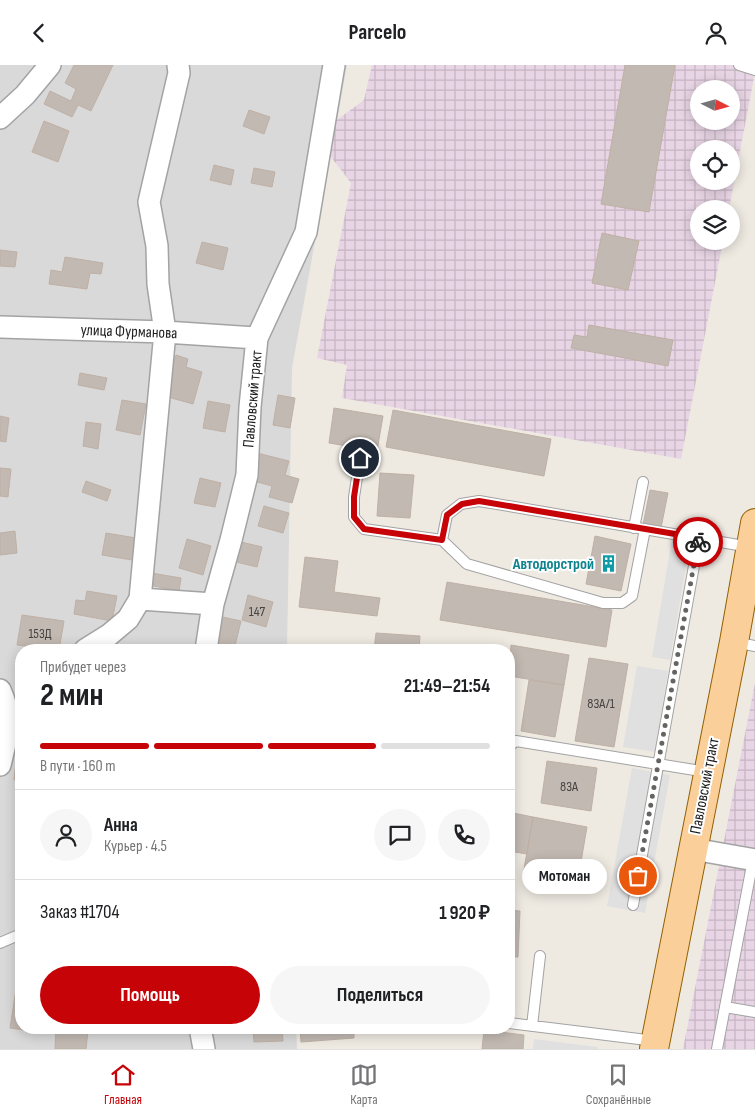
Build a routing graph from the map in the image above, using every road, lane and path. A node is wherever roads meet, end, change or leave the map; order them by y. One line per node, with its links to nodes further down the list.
1 (50, 65): 6 (street)
2 (178, 65): 8 (street)
3 (334, 65): 9 (street, Павловский тракт)
4 (739, 65): 5 (lane)
5 (755, 69)
6 (0, 118)
7 (0, 327): 8 (street, улица Фурманова)
8 (165, 332): 9 (street, улица Фурманова); 16 (street)
9 (257, 338): 17 (street, Павловский тракт)
10 (360, 458): 15 (lane)
11 (643, 482): 12 (lane)
12 (640, 528): 14 (lane); 15 (lane); 15 (lane)
13 (753, 535): 14 (lane); 20 (main road, Павловский тракт)
14 (699, 538): 23 (lane)
15 (442, 540)
16 (140, 599): 17 (street); 18 (street)
17 (213, 603): 19 (street, Павловский тракт)
18 (95, 644)
19 (207, 644)
20 (744, 644): 25 (main road, Павловский тракт)
21 (9, 694): 24 (street)
22 (515, 742): 23 (lane)
23 (659, 764): 25 (lane); 28 (lane)
24 (0, 765)
25 (708, 772): 26 (main road, Павловский тракт)
26 (693, 849): 27 (street); 37 (main road, Павловский тракт)
27 (754, 860): 32 (lane)
28 (633, 905)
29 (15, 937): 30 (lane)
30 (0, 943)
31 (540, 957): 35 (lane)
32 (725, 1007): 33 (lane); 39 (lane)
33 (755, 1012)
34 (515, 1024): 35 (lane)
35 (532, 1026): 37 (lane)
36 (201, 1034): 38 (street)
37 (655, 1045)
38 (204, 1049)
39 (717, 1049)

